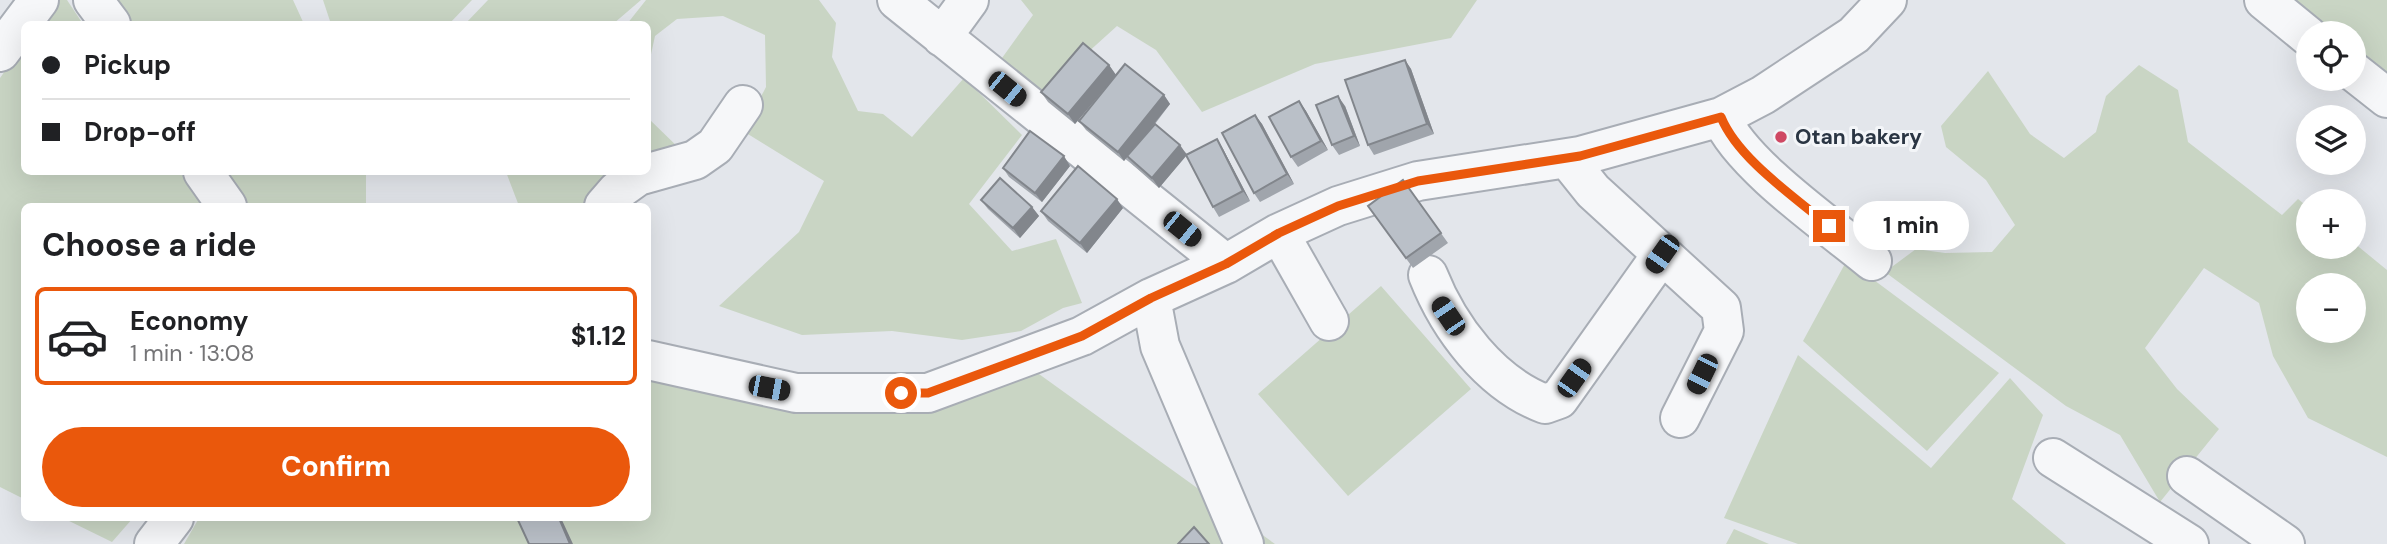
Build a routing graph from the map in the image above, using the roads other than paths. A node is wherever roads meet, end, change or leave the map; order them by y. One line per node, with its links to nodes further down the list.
1 (38, 0): 7 (street)
2 (93, 0): 8 (street)
3 (897, 0): 11 (street)
4 (969, 0): 11 (street)
5 (1887, 0): 16 (street)
6 (2264, 0): 10 (street)
7 (22, 21)
8 (109, 21)
9 (21, 23): 12 (street)
10 (2296, 26)
11 (942, 37): 26 (street)
12 (0, 51)
13 (2366, 81): 14 (street)
14 (2387, 98)
15 (743, 105): 18 (street)
16 (1721, 117): 17 (street); 25 (street)
17 (1580, 156): 23 (street); 24 (street)
18 (651, 172)
19 (205, 175): 21 (street)
20 (642, 175): 22 (street)
21 (225, 203)
22 (607, 203)
23 (1279, 233): 26 (street); 29 (street)
24 (1662, 254): 27 (street); 31 (street)
25 (1872, 261)
26 (1226, 264): 28 (street)
27 (1428, 275)
28 (1151, 298): 30 (street); 36 (street)
29 (1329, 321)
30 (651, 361)
31 (1680, 418)
32 (2053, 458): 37 (street)
33 (2188, 476): 38 (street)
34 (172, 521): 35 (street)
35 (154, 544)
36 (1244, 544)
37 (2189, 544)
38 (2285, 544)

